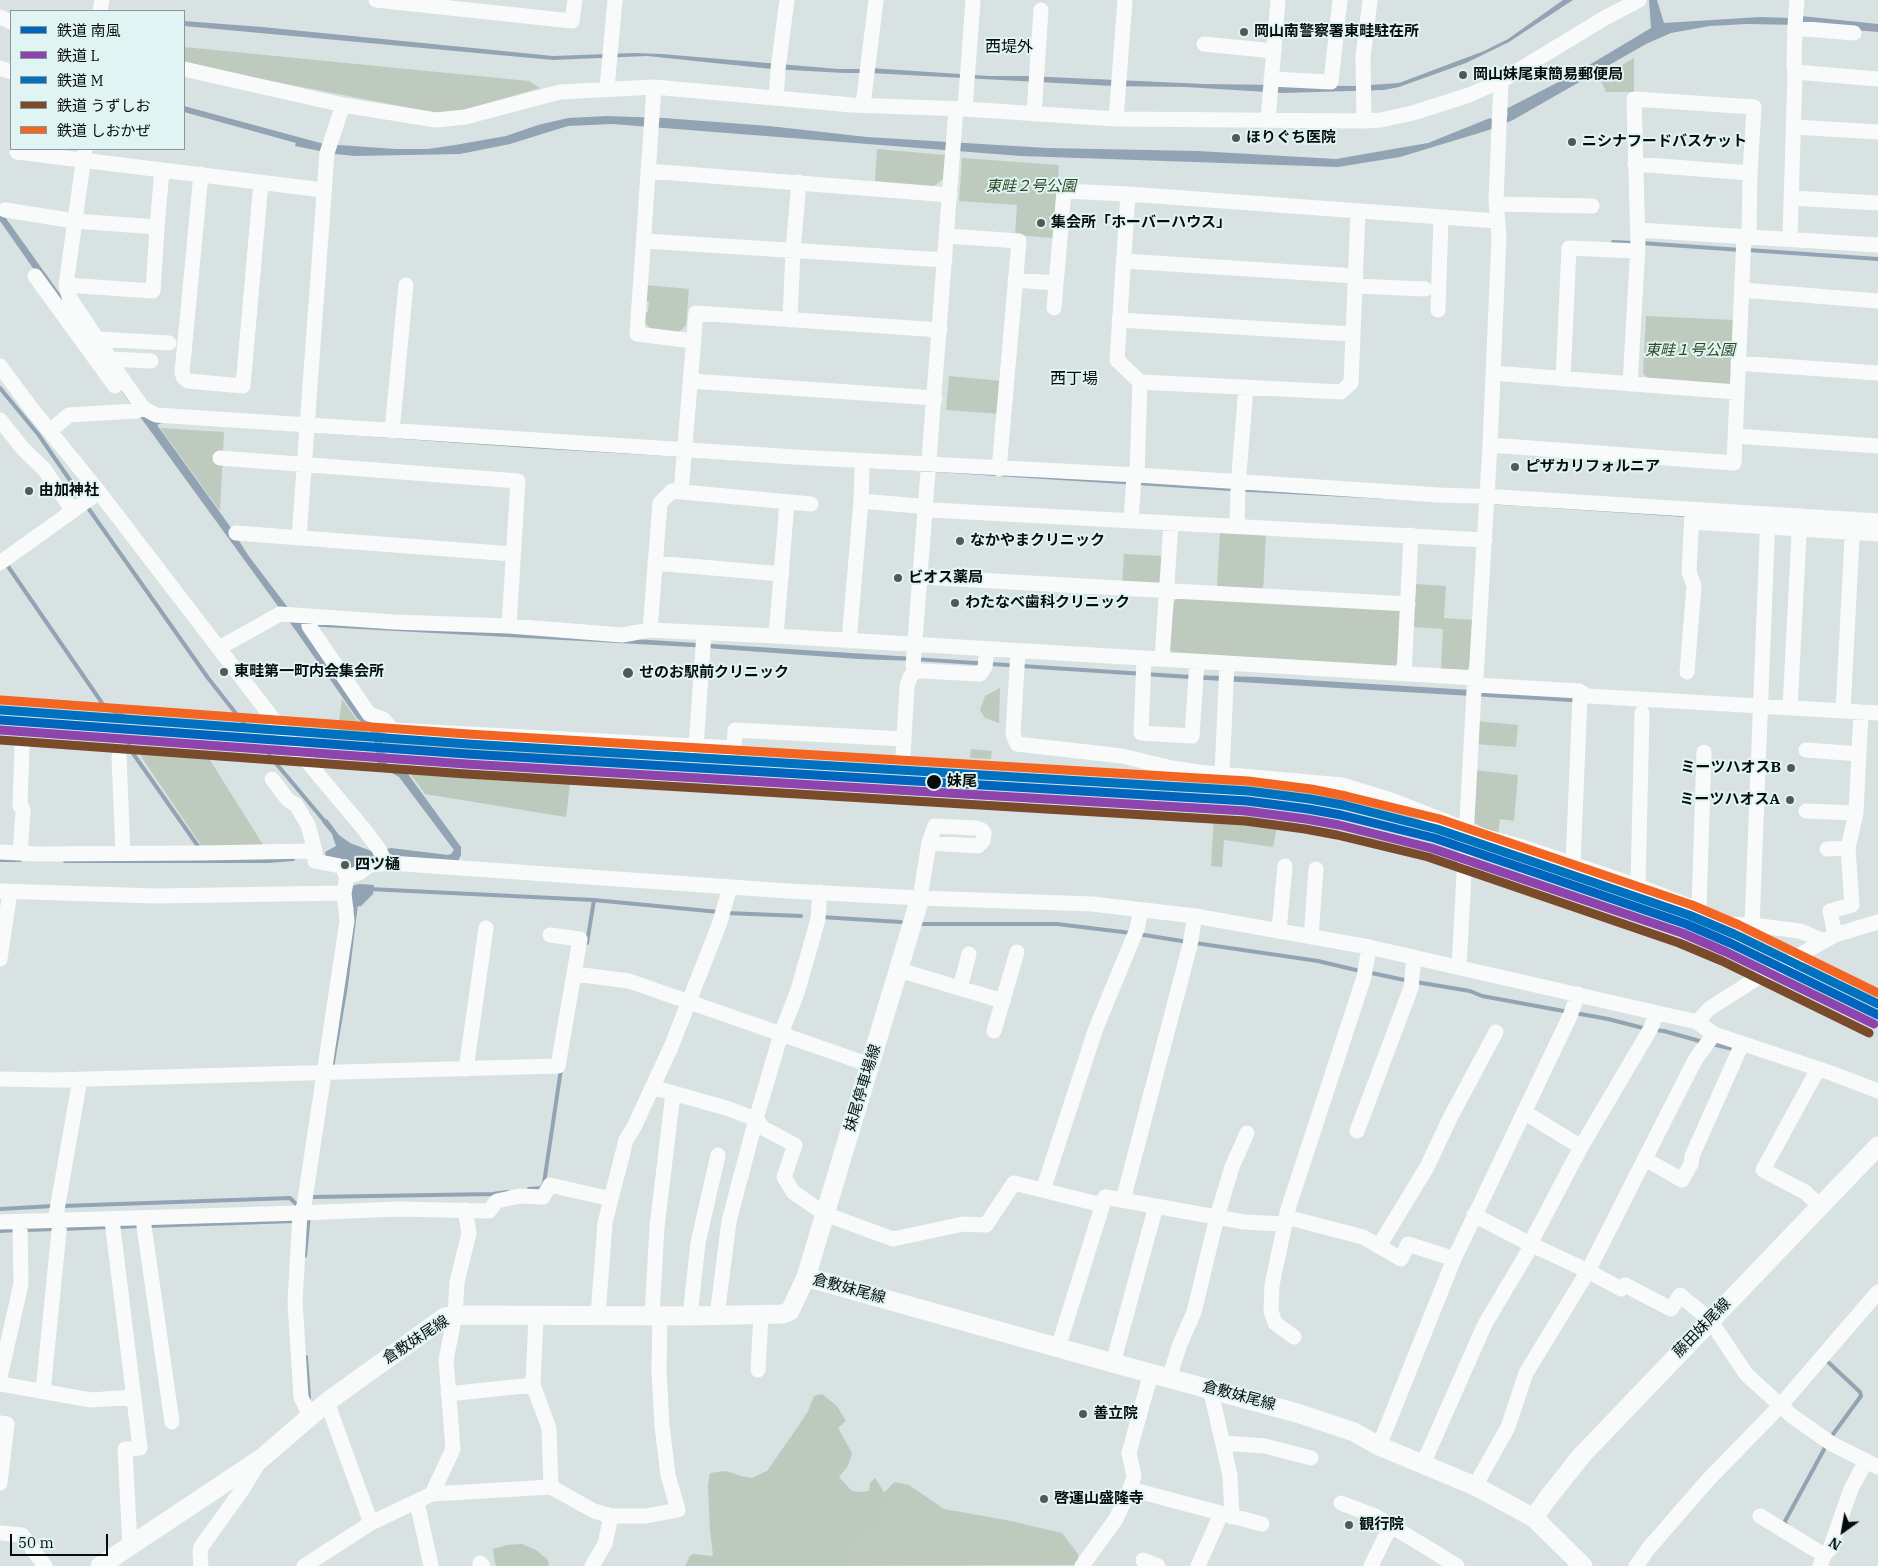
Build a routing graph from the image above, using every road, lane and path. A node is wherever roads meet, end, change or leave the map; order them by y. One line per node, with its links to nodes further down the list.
1 (376, 0): 2 (street)
2 (575, 0)
3 (615, 0): 23 (street)
4 (787, 0): 24 (street)
5 (876, 0): 26 (street)
6 (973, 0): 27 (street)
7 (1125, 0): 29 (street)
8 (1278, 0): 16 (street)
9 (1340, 0): 21 (street)
10 (1370, 0): 31 (street)
11 (1639, 0): 20 (street)
12 (1041, 10): 28 (street)
13 (1795, 17): 14 (street); 18 (street)
14 (1854, 33)
15 (1204, 44): 16 (street)
16 (1274, 51): 21 (street)
17 (185, 69): 25 (street)
18 (1795, 72): 19 (street); 32 (street)
19 (1878, 79)
20 (1501, 81): 31 (street); 48 (street)
21 (1271, 86): 30 (street)
22 (654, 87): 23 (street); 24 (street); 38 (street)
23 (607, 88): 25 (street)
24 (776, 98): 26 (street)
25 (343, 105): 43 (street)
26 (863, 105): 27 (street)
27 (960, 109): 28 (street); 45 (street)
28 (1034, 114): 29 (street)
29 (1116, 119): 30 (street)
30 (1268, 120): 31 (street)
31 (1364, 121)
32 (1794, 127): 33 (street); 46 (street)
33 (1878, 132)
34 (16, 152): 35 (street)
35 (84, 154): 37 (street); 53 (street)
36 (1635, 164): 39 (street); 39 (street); 59 (street)
37 (162, 170): 40 (street); 55 (street)
38 (648, 171): 42 (street); 58 (street)
39 (1750, 173): 60 (street)
40 (200, 174): 41 (street); 41 (street)
41 (261, 182): 43 (street)
42 (799, 182): 45 (street); 62 (street)
43 (324, 190): 99 (street)
44 (1128, 194): 51 (street); 64 (street); 68 (street)
45 (950, 195): 56 (street)
46 (1791, 198): 47 (street); 57 (street)
47 (1878, 203)
48 (1496, 204): 49 (street); 54 (street)
49 (1592, 206)
50 (5, 210): 53 (street)
51 (1358, 212): 52 (street); 67 (street)
52 (1441, 217): 54 (street); 76 (street)
53 (75, 221): 55 (street); 69 (street)
54 (1497, 221): 88 (street)
55 (157, 227): 69 (street)
56 (947, 236): 63 (street); 66 (street)
57 (1790, 238): 60 (street); 61 (street)
58 (644, 241): 62 (street); 82 (street)
59 (1638, 242): 60 (street); 90 (street); 93 (street)
60 (1745, 243): 72 (street)
61 (1878, 245)
62 (793, 250): 63 (street); 77 (street)
63 (945, 260): 79 (street)
64 (1124, 261): 67 (street); 78 (street)
65 (35, 276): 74 (street)
66 (1016, 280): 68 (street); 109 (street)
67 (1355, 281): 71 (street); 80 (street)
68 (1056, 283): 75 (street)
69 (66, 285): 74 (street)
70 (406, 285): 101 (street)
71 (1425, 289)
72 (1742, 290): 73 (street); 86 (street)
73 (1878, 301)
74 (64, 305): 81 (street); 97 (street)
75 (1054, 308)
76 (1438, 310)
77 (790, 320): 79 (street); 82 (street)
78 (1119, 320): 80 (street); 92 (street)
79 (940, 330): 96 (street)
80 (1352, 334): 94 (street)
81 (96, 339): 83 (street); 84 (street)
82 (693, 341): 91 (street)
83 (169, 343)
84 (110, 359): 85 (street); 97 (street)
85 (151, 361)
86 (1738, 363): 89 (street); 95 (street)
87 (0, 366): 100 (street)
88 (1493, 373): 90 (street); 103 (street)
89 (1878, 373)
90 (1563, 378): 93 (street)
91 (690, 381): 96 (street); 105 (street)
92 (1140, 382): 94 (street); 111 (street)
93 (1630, 384): 95 (street)
94 (1246, 387): 112 (street)
95 (1736, 392): 102 (street)
96 (935, 398): 108 (street)
97 (138, 410): 99 (street); 100 (street)
98 (0, 420): 116 (street)
99 (307, 428): 101 (street); 107 (street)
100 (50, 431): 116 (street)
101 (392, 431): 105 (street)
102 (1736, 436): 103 (street); 104 (street)
103 (1490, 445): 115 (street)
104 (1878, 446)
105 (684, 453): 108 (street); 113 (street)
106 (220, 458): 107 (street)
107 (304, 465): 131 (street); 133 (street)
108 (930, 468): 109 (street); 119 (street)
109 (999, 468): 111 (street)
110 (862, 469): 114 (street)
111 (1134, 479): 112 (street); 121 (street)
112 (1238, 487): 115 (street); 126 (street)
113 (681, 492): 117 (street); 135 (street)
114 (861, 501): 119 (street); 145 (street)
115 (1487, 501): 120 (street); 132 (street)
116 (85, 502): 134 (street); 147 (street)
117 (786, 502): 118 (street); 136 (street)
118 (811, 504)
119 (926, 508): 121 (street); 137 (street)
120 (1692, 516): 122 (street); 154 (street)
121 (1131, 520): 124 (street)
122 (1768, 521): 125 (street); 160 (street)
123 (1878, 521): 127 (street)
124 (1171, 523): 126 (street); 138 (street)
125 (1800, 523): 127 (street); 159 (street)
126 (1237, 526): 130 (street)
127 (1853, 526): 129 (street); 161 (street)
128 (236, 533): 131 (street)
129 (1878, 534)
130 (1411, 535): 132 (street); 139 (street)
131 (299, 537): 133 (street)
132 (1485, 540): 157 (street)
133 (514, 554): 141 (street)
134 (3, 558)
135 (655, 563): 136 (street); 142 (street)
136 (782, 574): 143 (street)
137 (921, 577): 138 (street); 146 (street)
138 (1167, 590): 139 (street); 150 (street)
139 (1408, 604): 156 (street)
140 (300, 618): 141 (street); 147 (street); 165 (street)
141 (509, 626): 142 (street)
142 (650, 630): 144 (street)
143 (776, 636): 144 (street); 145 (street)
144 (703, 641): 165 (street)
145 (849, 641): 146 (street)
146 (915, 644): 148 (street); 152 (street)
147 (219, 648): 183 (street)
148 (988, 649): 149 (street); 152 (street)
149 (1018, 650): 151 (street); 171 (street)
150 (1162, 659): 151 (street); 153 (street)
151 (1144, 669): 153 (street)
152 (917, 670): 165 (street)
153 (1196, 672): 155 (street)
154 (1687, 672)
155 (1226, 674): 156 (street); 171 (street)
156 (1404, 674): 157 (street)
157 (1475, 688): 158 (street); 175 (street)
158 (1580, 697): 160 (street); 184 (street)
159 (1790, 708): 160 (street); 161 (street)
160 (1761, 710): 198 (street)
161 (1844, 711): 164 (street)
162 (1642, 712): 188 (street)
163 (1878, 713): 164 (street)
164 (1861, 716): 169 (street)
165 (696, 746)
166 (22, 748): 181 (street)
167 (1806, 750): 169 (street)
168 (1704, 752): 195 (street)
169 (1859, 754): 174 (street)
170 (119, 757): 182 (street)
171 (1222, 774): 175 (street)
172 (272, 779): 179 (street)
173 (1806, 811): 174 (street)
174 (1856, 813): 177 (street)
175 (1465, 842): 184 (street); 209 (street)
176 (929, 843): 193 (street)
177 (1848, 848): 178 (street); 203 (street)
178 (1828, 849)
179 (314, 851): 182 (street); 187 (street)
180 (0, 852): 181 (street)
181 (20, 853): 182 (street)
182 (122, 854)
183 (384, 857): 187 (street); 189 (street)
184 (1573, 864): 188 (street)
185 (1285, 866): 200 (street)
186 (1316, 869): 202 (street)
187 (352, 875): 192 (street)
188 (1638, 886): 195 (street)
189 (730, 887): 191 (street); 215 (street)
190 (5, 892): 192 (street); 208 (street)
191 (820, 892): 193 (street); 220 (street)
192 (344, 893): 225 (street)
193 (920, 898): 194 (street); 210 (main road, 妹尾停車場線)
194 (1141, 910): 196 (street); 240 (street)
195 (1699, 910): 198 (street)
196 (1195, 916): 200 (street); 242 (street)
197 (1878, 922): 203 (street)
198 (1752, 925): 203 (street)
199 (486, 928): 224 (street)
200 (1279, 931): 202 (street)
201 (550, 935): 211 (street)
202 (1310, 937): 204 (street)
203 (1830, 938): 217 (street)
204 (1369, 947): 207 (street); 252 (street)
205 (1017, 952): 214 (street)
206 (969, 954): 212 (street)
207 (1414, 957): 209 (street); 234 (street)
208 (0, 959)
209 (1459, 968): 213 (street)
210 (899, 970): 212 (street); 223 (main road, 妹尾停車場線)
211 (579, 974): 215 (street); 224 (street)
212 (960, 988): 214 (street)
213 (1578, 994): 216 (street); 232 (street)
214 (1002, 1001): 218 (street)
215 (688, 1002): 220 (street); 229 (street)
216 (1656, 1013): 217 (street); 237 (street)
217 (1697, 1022): 221 (street)
218 (994, 1031)
219 (1496, 1032): 258 (street)
220 (781, 1034): 223 (street); 233 (street)
221 (1708, 1041): 222 (street); 239 (street)
222 (1740, 1049): 226 (street); 239 (street)
223 (870, 1064): 247 (main road, 妹尾停車場線)
224 (466, 1069): 225 (street)
225 (329, 1072): 228 (street); 249 (street)
226 (1816, 1073): 230 (street); 245 (street)
227 (0, 1079): 228 (street)
228 (80, 1079): 251 (street)
229 (652, 1087): 231 (street); 241 (street)
230 (1878, 1091)
231 (673, 1093): 233 (street); 265 (street)
232 (1524, 1112): 237 (street); 248 (street)
233 (756, 1119): 247 (street); 269 (street)
234 (1357, 1131)
235 (1247, 1133): 250 (street)
236 (1878, 1146): 245 (main road, 藤田妹尾線)
237 (1581, 1147): 257 (street)
238 (718, 1155): 268 (street)
239 (1645, 1159): 260 (street)
240 (1043, 1190): 243 (street); 247 (street)
241 (611, 1199): 246 (street); 264 (street)
242 (1123, 1200): 243 (street); 244 (street)
243 (1102, 1205): 272 (street)
244 (1156, 1206): 250 (street); 273 (street)
245 (1820, 1206): 270 (main road, 藤田妹尾線)
246 (465, 1210): 249 (street); 263 (street)
247 (825, 1214): 261 (main road, 妹尾停車場線)
248 (1474, 1215): 257 (street); 259 (street)
249 (303, 1216): 254 (street); 285 (street)
250 (1217, 1217): 252 (street); 275 (street)
251 (58, 1218): 255 (street); 256 (street); 280 (street)
252 (1285, 1221): 258 (street); 271 (street)
253 (0, 1222): 256 (street)
254 (144, 1224): 255 (street); 286 (street)
255 (113, 1225): 282 (street)
256 (20, 1228): 276 (street)
257 (1531, 1245): 260 (street); 292 (street)
258 (1379, 1246): 259 (street)
259 (1454, 1259): 289 (street)
260 (1588, 1271): 270 (street); 295 (street)
261 (806, 1277): 266 (main road, 倉敷妹尾線); 272 (main road, 倉敷妹尾線)
262 (1878, 1292): 284 (street)
263 (455, 1315): 267 (main road, 倉敷妹尾線); 281 (street); 283 (main road, 倉敷妹尾線)
264 (598, 1315): 265 (main road, 倉敷妹尾線); 267 (main road, 倉敷妹尾線)
265 (656, 1315): 268 (main road, 倉敷妹尾線); 301 (street)
266 (761, 1315): 269 (main road, 倉敷妹尾線); 274 (street)
267 (536, 1316): 278 (street)
268 (690, 1316): 269 (main road, 倉敷妹尾線)
269 (717, 1316)
270 (1710, 1320): 284 (street); 304 (main road, 藤田妹尾線)
271 (1294, 1337)
272 (1058, 1348): 273 (main road, 倉敷妹尾線)
273 (1112, 1363): 275 (main road, 倉敷妹尾線)
274 (758, 1370)
275 (1160, 1376): 279 (main road, 倉敷妹尾線); 297 (street)
276 (0, 1378)
277 (0, 1384): 280 (street)
278 (533, 1385): 281 (street); 296 (street)
279 (1210, 1388): 288 (street); 289 (main road, 倉敷妹尾線)
280 (42, 1391): 282 (street)
281 (448, 1394): 298 (street)
282 (134, 1397): 309 (street)
283 (327, 1402): 285 (main road, 倉敷妹尾線); 305 (street)
284 (1780, 1406): 293 (street); 324 (street)
285 (310, 1417): 290 (main road, 倉敷妹尾線)
286 (172, 1422)
287 (0, 1423): 294 (street)
288 (1224, 1443): 291 (street); 302 (street)
289 (1379, 1446): 292 (main road, 倉敷妹尾線)
290 (262, 1458): 309 (main road, 倉敷妹尾線); 315 (street)
291 (1311, 1458)
292 (1423, 1464): 295 (main road, 倉敷妹尾線)
293 (1867, 1466): 311 (street)
294 (0, 1484)
295 (1475, 1486): 304 (main road, 倉敷妹尾線)
296 (551, 1487): 298 (street); 301 (street)
297 (1130, 1489): 302 (street); 318 (street)
298 (432, 1494): 299 (street)
299 (418, 1502): 305 (street); 316 (street)
300 (1341, 1503): 307 (street)
301 (611, 1516): 317 (street)
302 (1226, 1516): 306 (street); 320 (street)
303 (1760, 1516): 311 (street)
304 (1534, 1518): 323 (main road, 倉敷妹尾線)
305 (371, 1523): 312 (street)
306 (1262, 1524)
307 (1390, 1525): 321 (street); 322 (street)
308 (0, 1534): 313 (street)
309 (130, 1546): 314 (main road, 倉敷妹尾線)
310 (1143, 1560): 319 (street)
311 (1822, 1561)
312 (310, 1564)
313 (45, 1566)
314 (100, 1566)
315 (202, 1566)
316 (430, 1566)
317 (592, 1566)
318 (1082, 1566)
319 (1158, 1566)
320 (1198, 1566)
321 (1371, 1566)
322 (1457, 1566)
323 (1582, 1566)
324 (1636, 1566)

